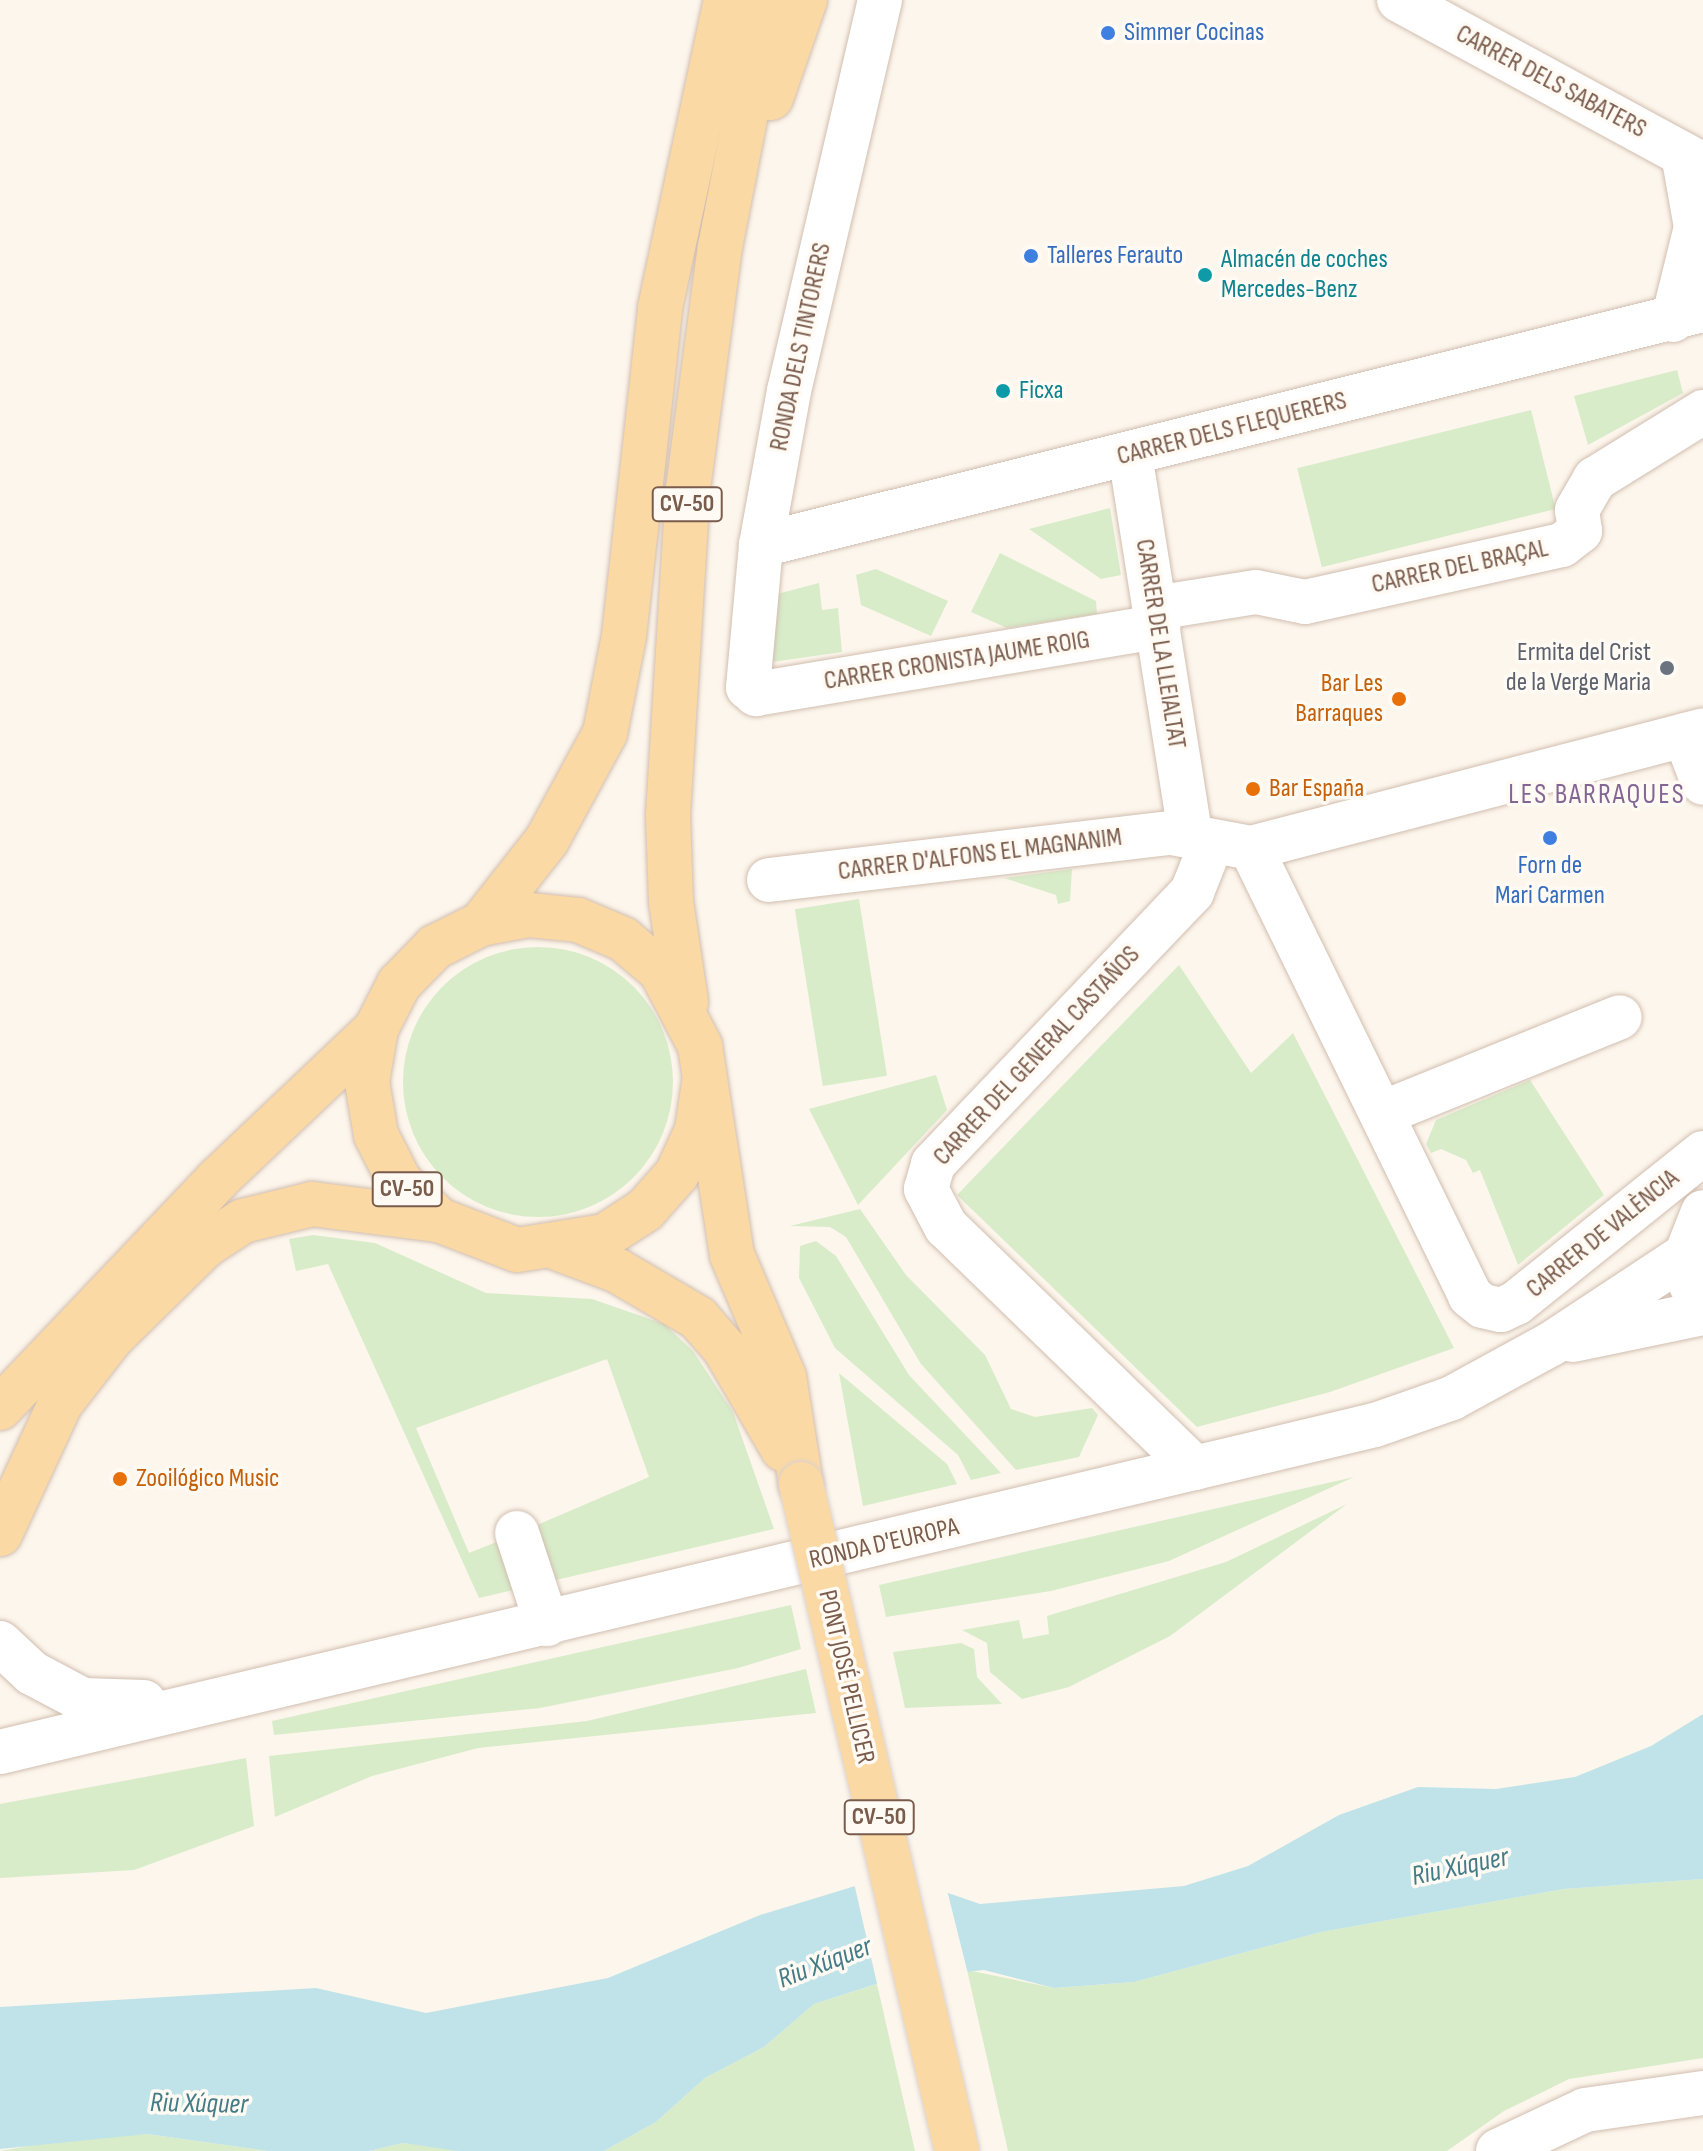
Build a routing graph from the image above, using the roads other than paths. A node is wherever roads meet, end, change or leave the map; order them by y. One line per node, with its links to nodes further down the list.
1 (726, 0): 18 (main road, CV-50)
2 (768, 0): 7 (main road, CV-50)
3 (805, 0): 7 (main road)
4 (880, 0): 11 (street, RONDA DELS TINTORERS)
5 (1399, 0): 6 (street, CARRER DELS SABATERS)
6 (1693, 159): 8 (street)
7 (720, 247): 19 (main road, CV-50)
8 (1688, 315): 10 (street, CARRER DELS FLEQUERERS)
9 (1703, 412): 12 (street, CARRER DEL BRAÇAL)
10 (1130, 454): 11 (street, CARRER DELS FLEQUERERS); 12 (street, CARRER DE LA LLEIALTAT)
11 (761, 545): 13 (street, RONDA DELS TINTORERS)
12 (1156, 618): 13 (street, CARRER CRONISTA JAUME ROIG); 16 (street, CARRER DE LA LLEIALTAT)
13 (756, 694)
14 (1694, 732): 15 (street); 16 (street)
15 (1703, 783)
16 (1218, 841): 17 (street, CARRER D'ALFONS EL MAGNANIM); 23 (street); 33 (street, CARRER DEL GENERAL CASTAÑOS)
17 (769, 880)
18 (481, 924): 19 (main road, CV-50); 21 (main road, CV-50)
19 (688, 1012): 22 (main road, CV-50)
20 (1620, 1017): 23 (street)
21 (376, 1029): 26 (main road, CV-50); 32 (main road)
22 (704, 1083): 27 (main road, CV-50); 34 (main road, CV-50)
23 (1385, 1112): 24 (street, CARRER DE VALÈNCIA)
24 (1703, 1153)
25 (1703, 1212): 28 (street)
26 (439, 1220): 27 (main road, CV-50); 36 (main road)
27 (559, 1249): 34 (main road, CV-50)
28 (1686, 1255): 29 (street); 31 (street)
29 (1703, 1305)
30 (1703, 1313): 31 (street)
31 (1551, 1344): 33 (street, RONDA D'EUROPA)
32 (0, 1408)
33 (1195, 1468): 37 (street, RONDA D'EUROPA)
34 (801, 1484): 43 (main road, PONT JOSÉ PELLICER / CV-50, bridge)
35 (517, 1533): 37 (street)
36 (0, 1534)
37 (547, 1624): 39 (street, RONDA D'EUROPA)
38 (0, 1643): 39 (street)
39 (203, 1704): 40 (street)
40 (0, 1752)
41 (1703, 2093): 42 (street)
42 (1548, 2141): 44 (street)
43 (957, 2151)
44 (1498, 2151)

